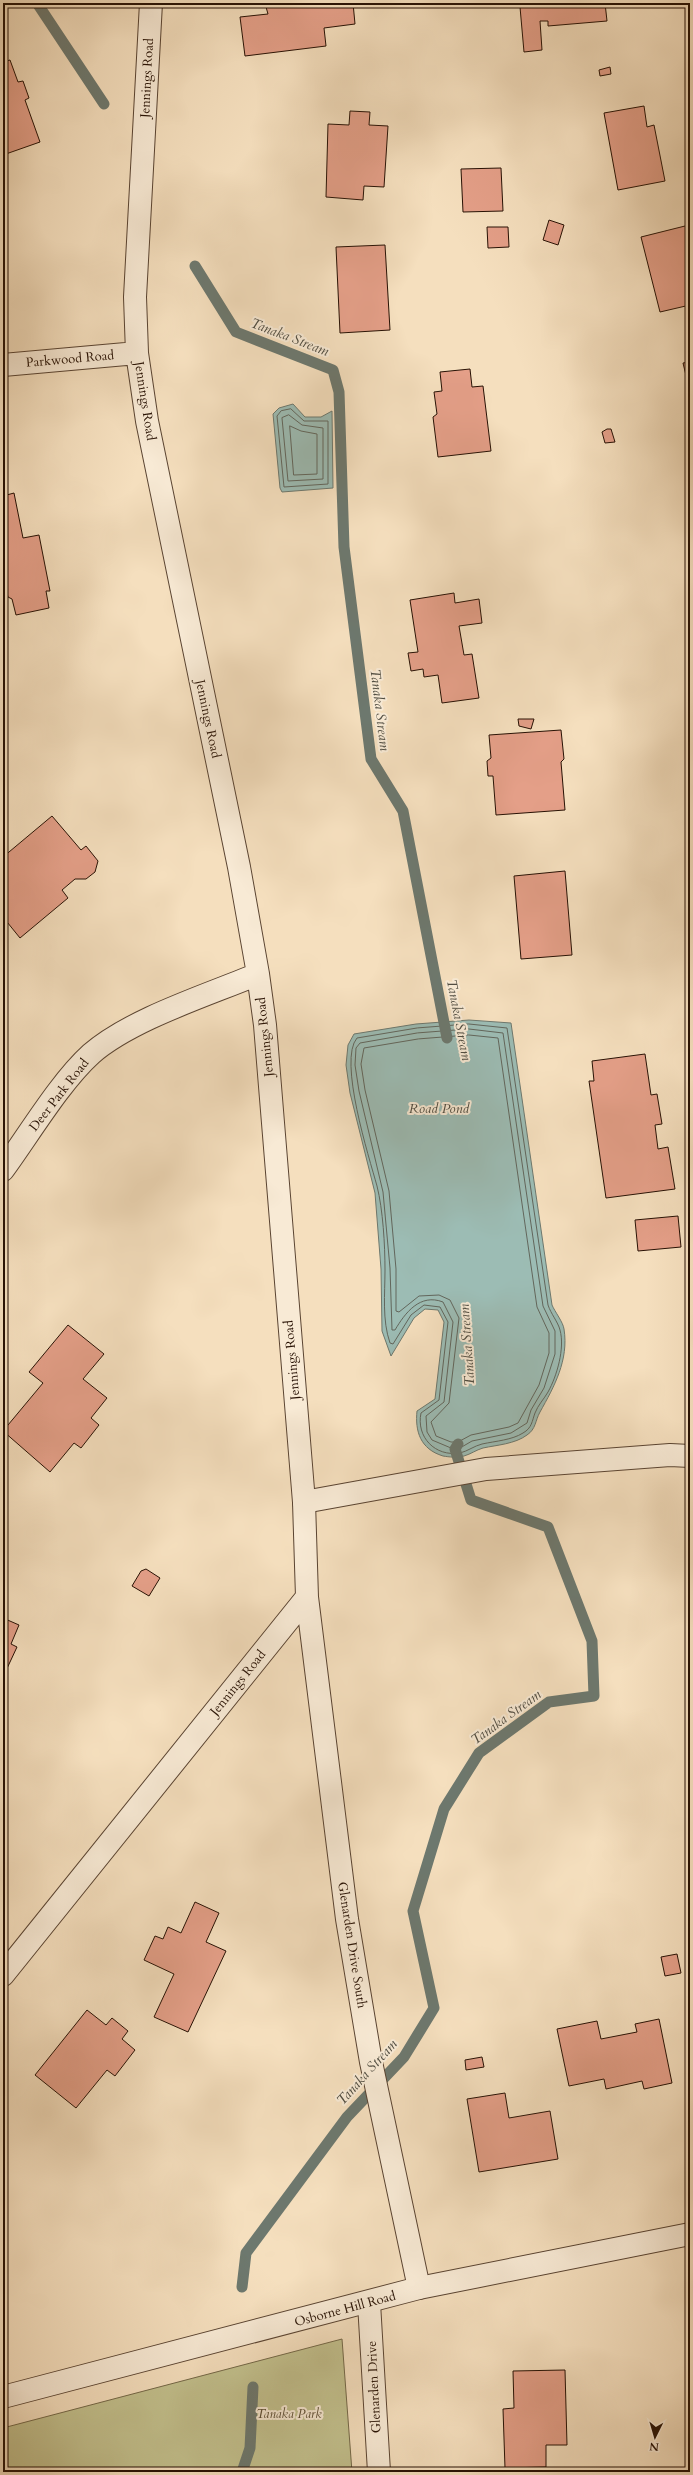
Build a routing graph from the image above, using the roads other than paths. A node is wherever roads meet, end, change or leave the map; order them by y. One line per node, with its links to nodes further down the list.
1 (151, 3): 2 (street, Jennings Road)
2 (137, 353): 3 (street, Parkwood Road); 4 (street, Jennings Road)
3 (3, 365)
4 (258, 974): 5 (street, Deer Park Road); 7 (street, Jennings Road)
5 (3, 1170)
6 (690, 1456): 7 (street)
7 (304, 1502): 8 (street, Jennings Road)
8 (307, 1597): 9 (street, Jennings Road); 11 (street, Glenarden Drive South)
9 (3, 1975)
10 (690, 2234): 11 (street, Osborne Hill Road)
11 (419, 2288): 12 (street, Osborne Hill Road)
12 (369, 2303): 13 (street, Osborne Hill Road); 14 (street, Glenarden Drive)
13 (3, 2397)
14 (379, 2472)

